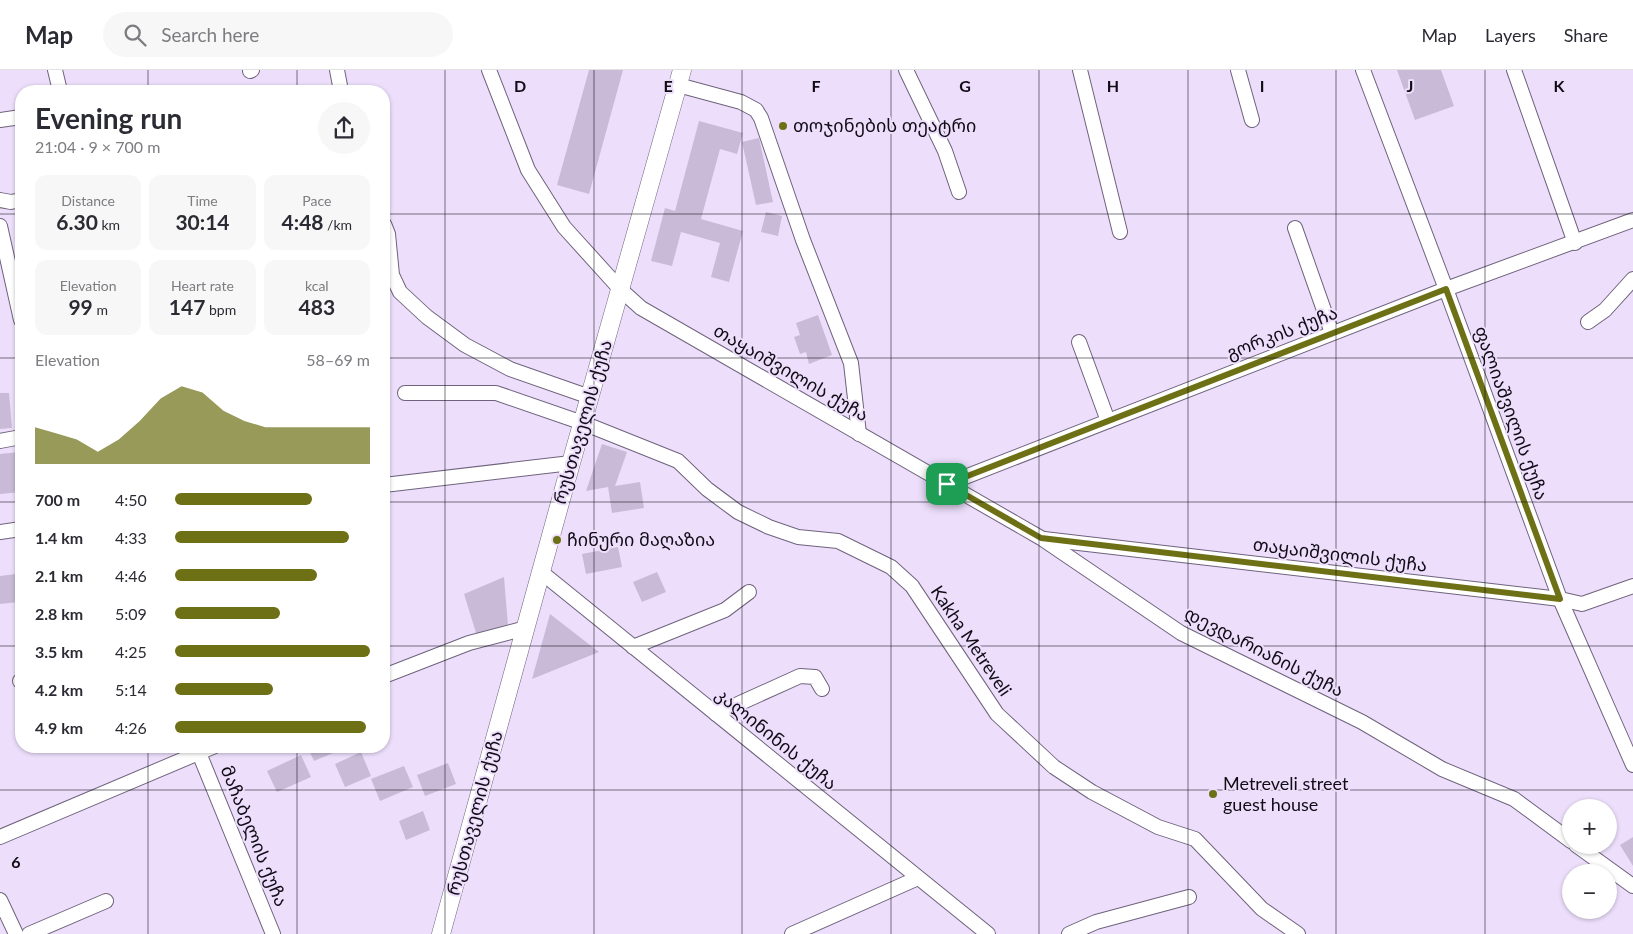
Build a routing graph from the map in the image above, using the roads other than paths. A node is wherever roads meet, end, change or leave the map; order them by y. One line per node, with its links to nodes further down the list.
1 (55, 70): 10 (street)
2 (337, 70): 11 (street)
3 (489, 70): 26 (street, თაყაიშვილის ქუჩა)
4 (906, 70): 15 (street)
5 (1080, 70): 21 (street)
6 (1238, 70): 14 (street)
7 (1363, 70): 25 (street, ფალიაშვილის ქუჩა)
8 (1514, 70): 22 (street)
9 (680, 77): 26 (main road, რუსთაველის ქუჩა); 35 (street, რუსთაველის ქუჩა)
10 (59, 85)
11 (340, 85)
12 (15, 117): 13 (street)
13 (0, 120)
14 (1252, 120)
15 (959, 192)
16 (0, 200): 17 (street)
17 (15, 201)
18 (1633, 220): 22 (street, გორკის ქუჩა)
19 (0, 226): 27 (street)
20 (1295, 228): 29 (street)
21 (1120, 232)
22 (1575, 243): 25 (street, გორკის ქუჩა)
23 (390, 254): 32 (street)
24 (1633, 279): 28 (street)
25 (1446, 289): 29 (street, გორკის ქუჩა); 47 (street, ფალიაშვილის ქუჩა)
26 (621, 290): 32 (main road, რუსთაველის ქუჩა); 35 (street, თაყაიშვილის ქუჩა)
27 (15, 293)
28 (1588, 322)
29 (1332, 333): 33 (street, გორკის ქუჩა)
30 (1079, 342): 33 (street)
31 (405, 393): 34 (street, Kakha Metreveli)
32 (590, 397): 34 (main road, რუსთაველის ქუჩა)
33 (1108, 421): 40 (street, გორკის ქუჩა)
34 (583, 423): 38 (main road, რუსთაველის ქუჩა); 70 (street, Kakha Metreveli)
35 (859, 434): 40 (street, თაყაიშვილის ქუჩა)
36 (15, 439): 37 (street)
37 (0, 441)
38 (572, 463): 39 (street); 44 (main road, რუსთაველის ქუჩა)
39 (390, 484)
40 (947, 484): 43 (street, დევდარიანის ქუჩა)
41 (15, 531): 42 (street)
42 (0, 532)
43 (1041, 538): 47 (street, თაყაიშვილის ქუჩა); 55 (street, დევდარიანის ქუჩა)
44 (541, 572): 48 (main road, რუსთაველის ქუჩა); 49 (street, კალინინის ქუჩა)
45 (1633, 586): 47 (street, თაყაიშვილის ქუჩა)
46 (749, 592): 49 (street)
47 (1560, 599): 54 (street, ფალიაშვილის ქუჩა)
48 (526, 628): 50 (street); 66 (main road, რუსთაველის ქუჩა)
49 (633, 647): 52 (street, კალინინის ქუჩა)
50 (390, 674)
51 (822, 689): 52 (street)
52 (716, 714): 58 (street, კალინინის ქუჩა)
53 (199, 753): 56 (street, მაჩაბელის ქუჩა); 65 (street, მაჩაბელის ქუჩა)
54 (1633, 765)
55 (1562, 834)
56 (0, 837)
57 (1589, 854): 59 (street)
58 (918, 878): 67 (street); 68 (street, კალინინის ქუჩა)
59 (1633, 886)
60 (1189, 897): 69 (street)
61 (0, 900): 63 (street)
62 (106, 901): 64 (street)
63 (16, 934)
64 (29, 934)
65 (273, 934)
66 (441, 934)
67 (792, 934)
68 (988, 934)
69 (1069, 934)
70 (1298, 934)

